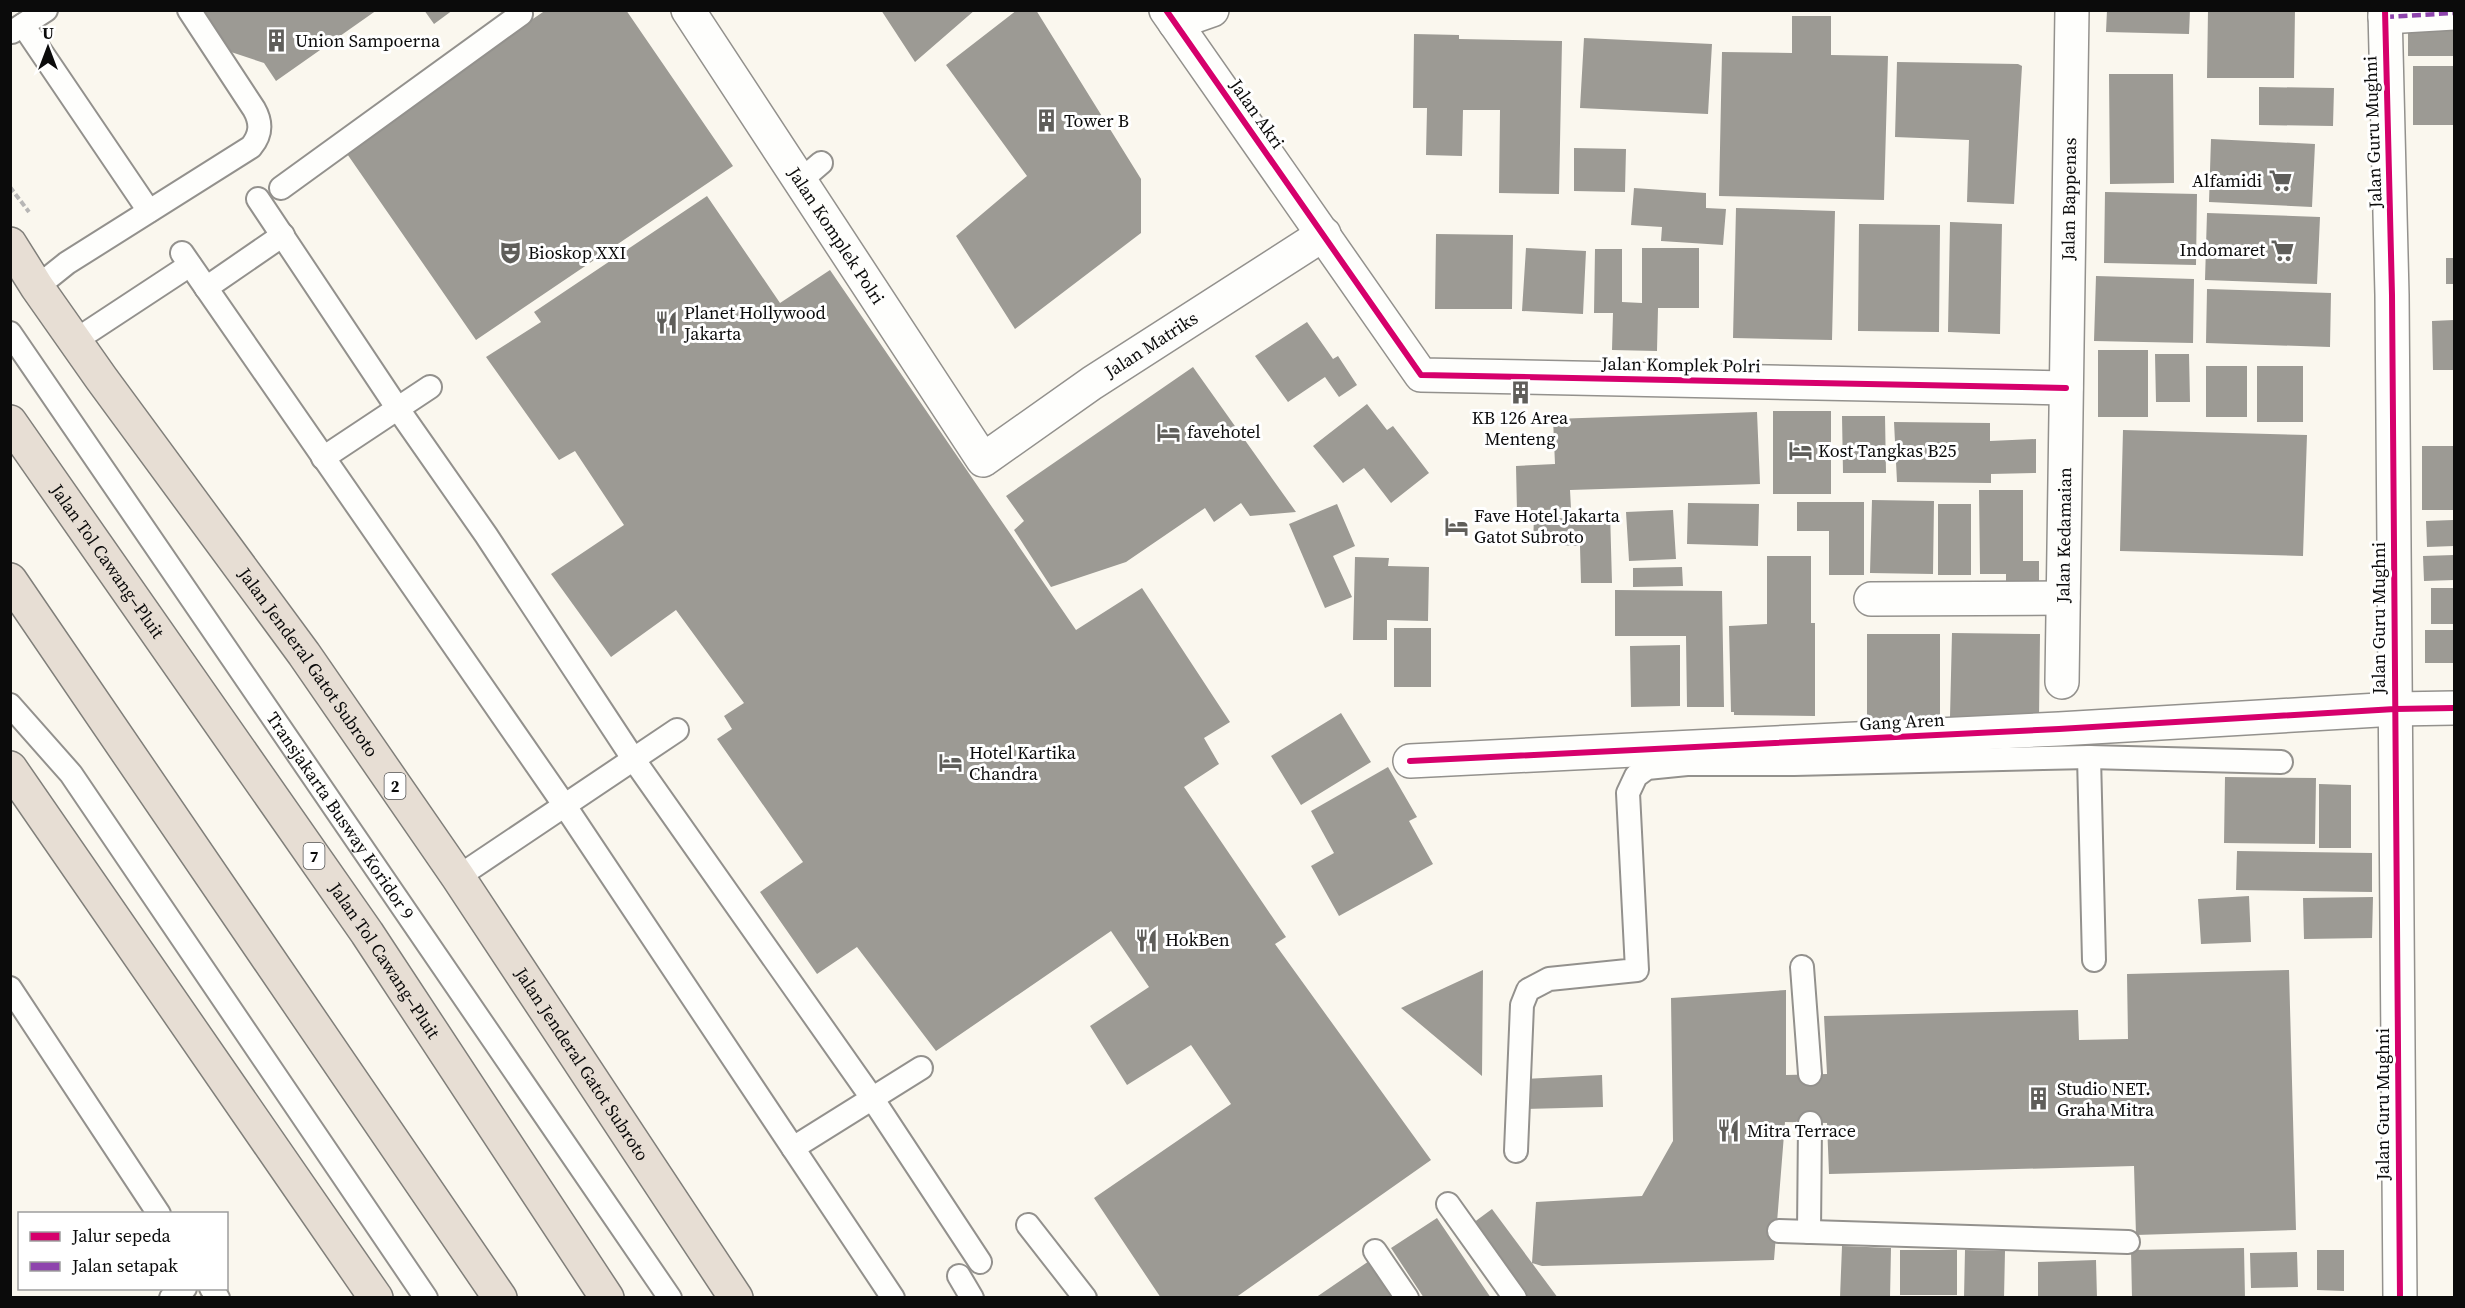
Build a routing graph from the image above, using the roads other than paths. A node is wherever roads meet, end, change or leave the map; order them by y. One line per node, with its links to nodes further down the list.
1 (46, 10): 10 (lane)
2 (189, 10): 13 (lane)
3 (1212, 10): 9 (street)
4 (2072, 10): 22 (street, Jalan Bappenas)
5 (2454, 13): 7 (street)
6 (521, 14): 11 (lane)
7 (2385, 14): 33 (street, Jalan Guru Mughni)
8 (699, 15): 26 (street, Jalan Komplek Polri)
9 (1171, 17): 14 (street, Jalan Akri)
10 (16, 29): 13 (lane)
11 (281, 188)
12 (258, 199): 15 (lane)
13 (149, 211): 17 (lane)
14 (1324, 234): 22 (street, Jalan Komplek Polri); 26 (street, Jalan Matriks)
15 (283, 235): 18 (lane); 23 (lane)
16 (10, 244): 17 (highway, Jalan Jenderal Gatot Subroto / 2)
17 (37, 287): 20 (highway, Jalan Jenderal Gatot Subroto / 2)
18 (206, 288): 20 (lane); 25 (lane)
19 (10, 333): 64 (lane, Transjakarta Busway Koridor 9)
20 (76, 340): 41 (highway, Jalan Jenderal Gatot Subroto / 2)
21 (430, 387): 23 (lane)
22 (2066, 388): 28 (street, Jalan Kedamaian)
23 (398, 409): 25 (lane); 36 (lane)
24 (10, 422): 63 (highway, Jalan Tol Cawang–Pluit / 7)
25 (323, 458): 40 (lane)
26 (983, 460)
27 (10, 580): 62 (highway)
28 (2063, 598): 29 (street); 30 (street, Jalan Kedamaian)
29 (1871, 599)
30 (2062, 682)
31 (10, 705): 61 (lane)
32 (2454, 708): 33 (street, Gang Aren)
33 (2395, 709): 37 (street, Gang Aren); 71 (street, Jalan Guru Mughni)
34 (677, 730): 36 (lane)
35 (2089, 757): 38 (lane); 42 (lane); 50 (lane)
36 (634, 760): 40 (lane); 47 (lane)
37 (1410, 760)
38 (2281, 762)
39 (10, 768): 60 (highway)
40 (565, 806): 41 (lane); 49 (lane)
41 (458, 877): 65 (highway, Jalan Jenderal Gatot Subroto / 2)
42 (2094, 960)
43 (1802, 967): 46 (lane)
44 (10, 988): 52 (lane)
45 (921, 1068): 47 (lane)
46 (1810, 1074)
47 (872, 1098): 49 (lane); 58 (lane)
48 (1810, 1124): 55 (lane)
49 (793, 1148): 66 (lane)
50 (1516, 1151)
51 (1448, 1204): 70 (lane)
52 (158, 1212)
53 (1028, 1225): 68 (lane)
54 (1779, 1231): 55 (lane)
55 (1809, 1232): 56 (lane)
56 (2128, 1242)
57 (1375, 1251): 69 (lane)
58 (980, 1262)
59 (959, 1276): 67 (lane)
60 (376, 1298)
61 (426, 1298)
62 (500, 1298)
63 (607, 1298)
64 (670, 1298)
65 (736, 1298)
66 (893, 1298)
67 (972, 1298)
68 (1085, 1298)
69 (1407, 1298)
70 (1515, 1298)
71 (2400, 1298)

